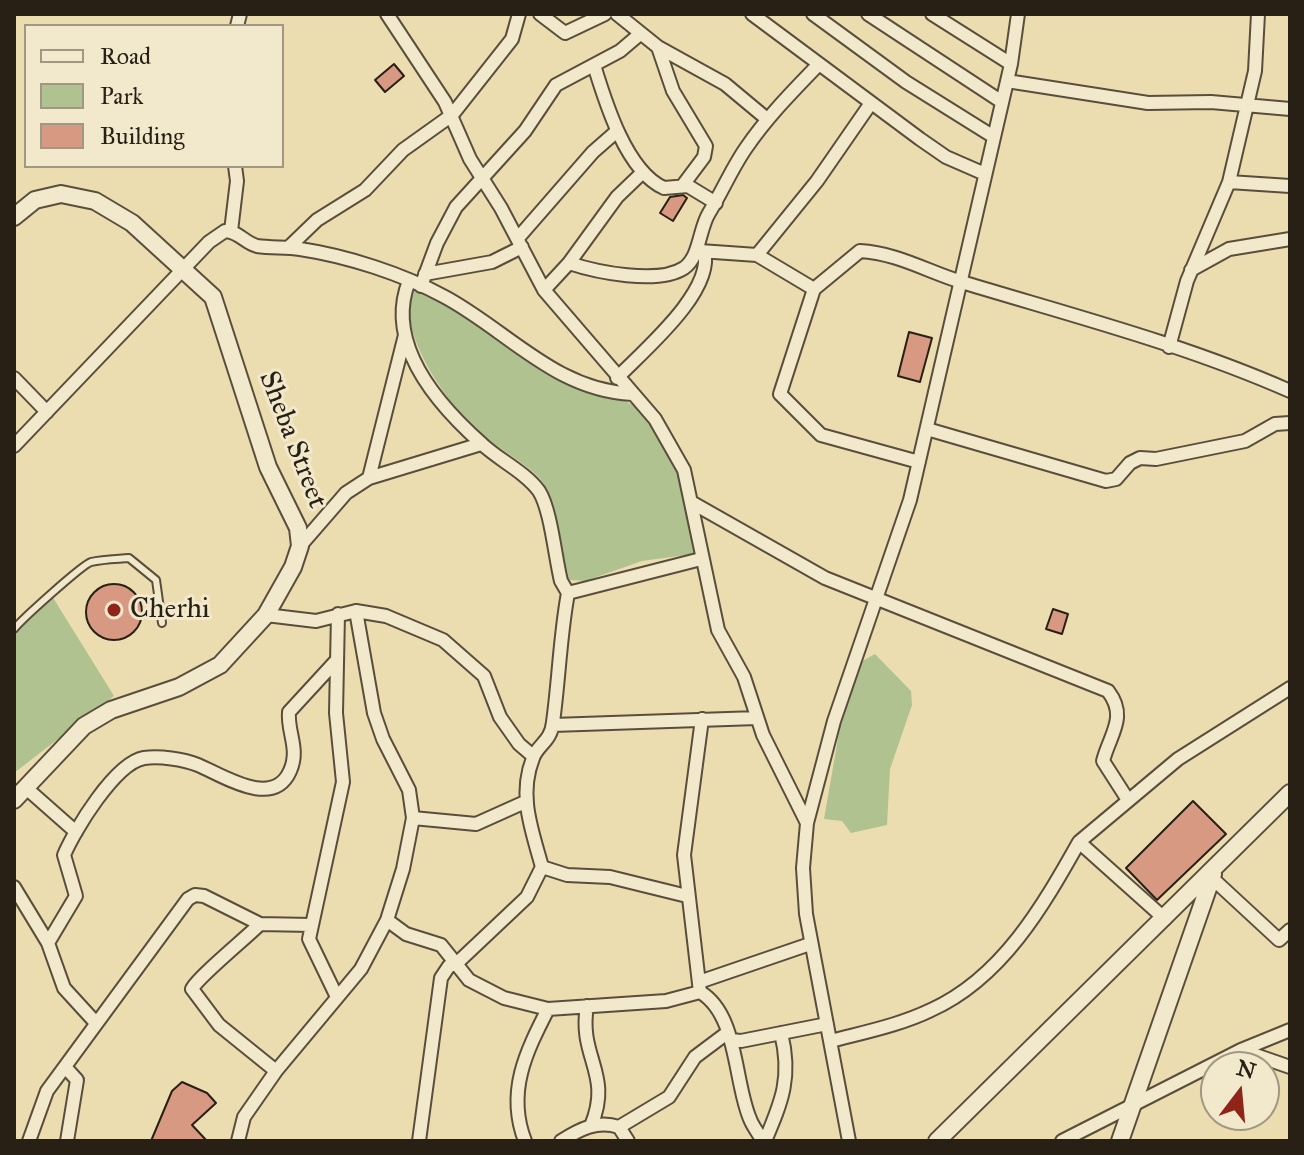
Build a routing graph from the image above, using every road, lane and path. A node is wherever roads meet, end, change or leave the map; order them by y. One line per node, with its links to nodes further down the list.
1 (387, 14): 12 (street)
2 (519, 14): 3 (street); 23 (street)
3 (538, 14): 4 (street)
4 (605, 14)
5 (617, 14): 13 (street)
6 (752, 14): 15 (street)
7 (813, 14): 26 (street)
8 (868, 14): 19 (street)
9 (932, 14): 16 (street)
10 (1017, 14): 16 (street)
11 (1258, 14): 21 (street)
12 (396, 20): 23 (street)
13 (640, 34): 14 (street); 17 (street)
14 (658, 47): 24 (street); 32 (street)
15 (819, 64): 20 (street); 24 (street)
16 (1011, 64): 18 (street)
17 (594, 65): 25 (street); 30 (street)
18 (1007, 81): 19 (street); 21 (street)
19 (1002, 102): 26 (street)
20 (871, 103): 29 (street); 41 (street)
21 (1247, 105): 22 (street); 31 (street)
22 (1290, 109)
23 (452, 115): 30 (street); 39 (street)
24 (767, 119): 34 (street)
25 (617, 131): 28 (street); 38 (street)
26 (994, 137): 29 (street)
27 (235, 168): 36 (street)
28 (643, 172): 32 (street); 42 (street)
29 (985, 174): 46 (street)
30 (484, 181): 38 (street); 45 (street)
31 (1229, 182): 33 (street); 44 (street)
32 (683, 185): 34 (street)
33 (1290, 186)
34 (716, 203): 40 (street)
35 (14, 217): 43 (street)
36 (231, 231): 39 (street); 43 (street)
37 (1290, 239): 44 (street)
38 (520, 242): 45 (street); 48 (street)
39 (288, 248): 45 (street)
40 (700, 251): 41 (street); 42 (street); 52 (street)
41 (757, 255): 47 (street)
42 (569, 263): 48 (street)
43 (186, 270): 55 (street); 63 (street, Sheba Street)
44 (1191, 270): 50 (street)
45 (418, 280): 49 (street); 54 (street)
46 (960, 282): 47 (street); 50 (street); 57 (street)
47 (814, 289): 60 (street)
48 (544, 290): 52 (street)
49 (405, 335): 58 (street); 61 (street)
50 (1169, 347): 53 (street)
51 (14, 378): 55 (street)
52 (617, 378): 54 (street)
53 (1290, 391)
54 (632, 394): 62 (street)
55 (47, 412): 59 (street)
56 (1290, 423): 57 (street)
57 (927, 429): 60 (street)
58 (481, 444): 61 (street); 65 (street)
59 (14, 446)
60 (919, 462): 66 (street)
61 (369, 478): 63 (street)
62 (691, 502): 64 (street); 66 (street)
63 (300, 546): 69 (street, Sheba Street)
64 (701, 559): 65 (street); 74 (street)
65 (568, 593): 76 (street)
66 (876, 601): 80 (street); 83 (street)
67 (356, 611): 68 (street); 77 (street); 82 (street)
68 (338, 614): 69 (street); 72 (street)
69 (266, 615): 78 (street, Sheba Street)
70 (162, 623): 71 (lane)
71 (14, 629)
72 (335, 662): 84 (street); 93 (street)
73 (1290, 688): 80 (street)
74 (757, 718): 75 (street); 83 (street)
75 (702, 719): 76 (street); 89 (street)
76 (553, 725): 77 (street)
77 (533, 756): 81 (street)
78 (20, 794): 84 (street)
79 (1288, 799): 87 (street)
80 (1128, 800): 85 (street)
81 (525, 802): 82 (street); 86 (street)
82 (413, 818): 91 (street)
83 (807, 823): 97 (street)
84 (76, 832): 96 (street)
85 (1079, 842): 90 (street); 109 (street)
86 (542, 867): 89 (street); 99 (street)
87 (1213, 874): 90 (street); 95 (street); 114 (street)
88 (14, 887): 96 (street)
89 (687, 896): 100 (street)
90 (1165, 919): 126 (street)
91 (387, 920): 99 (street); 101 (street)
92 (260, 924): 93 (street); 104 (street); 113 (street)
93 (311, 925): 101 (street)
94 (1290, 930): 95 (street)
95 (1279, 940): 98 (street)
96 (48, 943): 104 (street)
97 (810, 944): 100 (street); 105 (street)
98 (1290, 951)
99 (456, 964): 103 (street); 120 (street)
100 (699, 987): 102 (street); 108 (street)
101 (336, 995): 113 (street)
102 (587, 1006): 103 (street); 115 (street)
103 (548, 1009): 121 (street)
104 (96, 1023): 112 (street)
105 (827, 1024): 107 (street); 109 (street)
106 (1290, 1030): 110 (street)
107 (781, 1033): 108 (street); 124 (street)
108 (729, 1036): 116 (street); 124 (street)
109 (831, 1041): 125 (street)
110 (1241, 1050): 111 (street); 114 (street)
111 (1290, 1067)
112 (66, 1068): 117 (street); 118 (street)
113 (276, 1071): 119 (street)
114 (1131, 1108): 127 (street); 128 (street)
115 (591, 1126): 116 (street); 122 (street)
116 (619, 1127): 123 (street)
117 (29, 1141)
118 (67, 1141)
119 (238, 1141)
120 (419, 1141)
121 (525, 1141)
122 (561, 1141)
123 (628, 1141)
124 (764, 1141)
125 (849, 1141)
126 (937, 1141)
127 (1062, 1141)
128 (1120, 1141)

